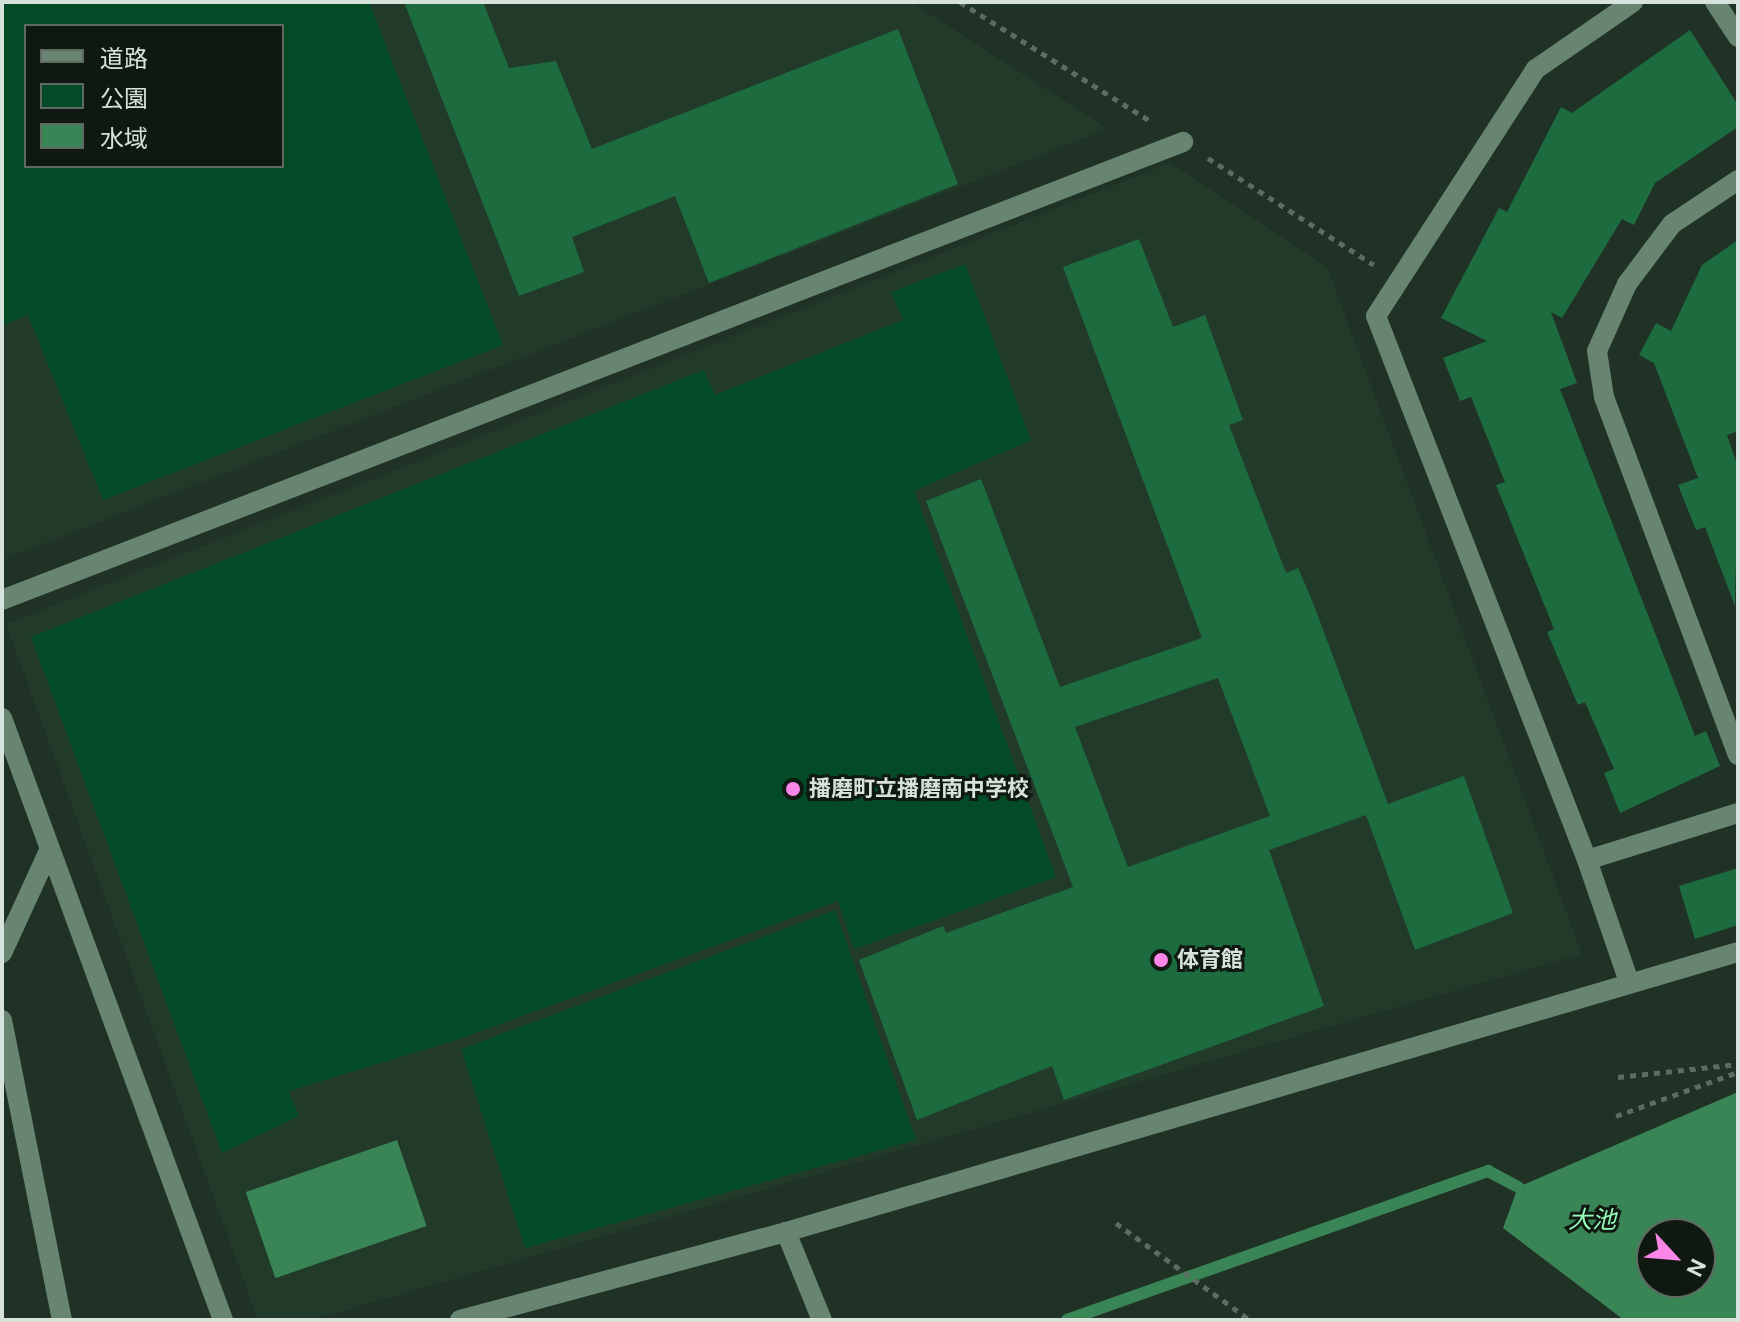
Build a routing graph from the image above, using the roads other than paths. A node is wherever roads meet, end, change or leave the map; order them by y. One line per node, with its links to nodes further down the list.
1 (1633, 2): 11 (street)
2 (1715, 2): 3 (street)
3 (1738, 37)
4 (1183, 142): 6 (street)
5 (1738, 180): 8 (street)
6 (2, 600)
7 (2, 718): 10 (street)
8 (1738, 755)
9 (1738, 813): 11 (street)
10 (49, 851): 13 (street); 18 (street)
11 (1587, 860): 14 (street)
12 (1738, 952): 14 (street)
13 (2, 953)
14 (1629, 982): 16 (street)
15 (2, 1020): 17 (street)
16 (786, 1232): 19 (street); 20 (street)
17 (62, 1320)
18 (223, 1320)
19 (460, 1320)
20 (822, 1320)

